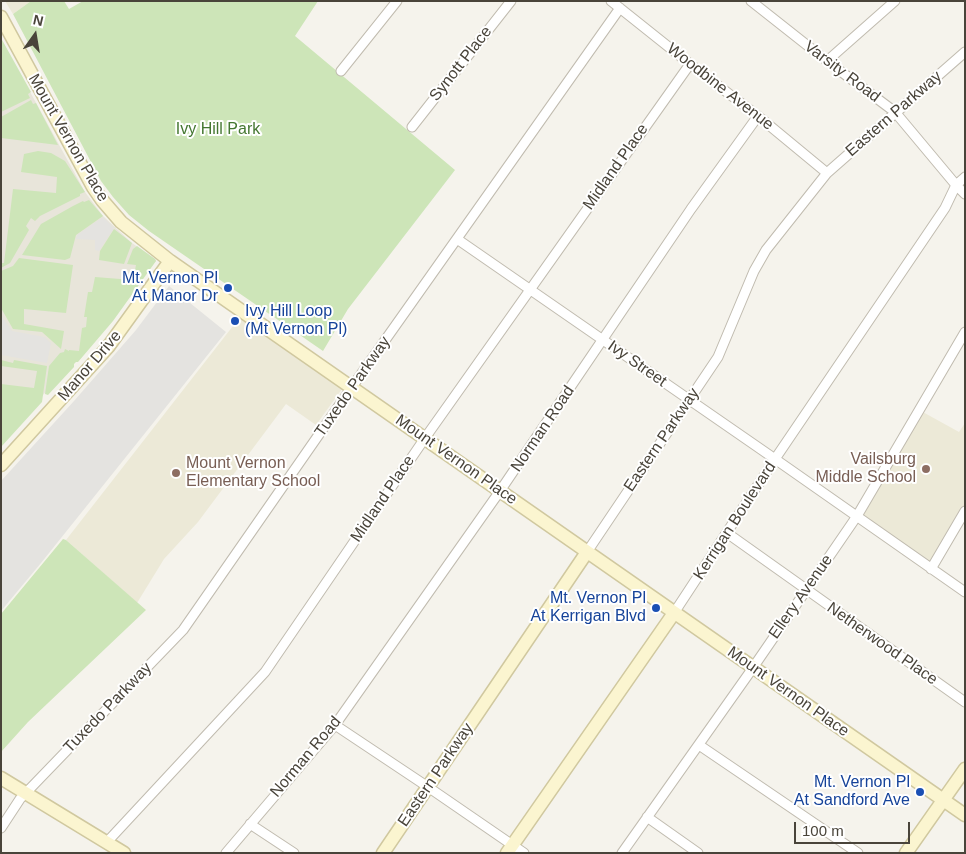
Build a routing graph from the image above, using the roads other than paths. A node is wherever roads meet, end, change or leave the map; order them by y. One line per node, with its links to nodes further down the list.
1 (398, 1): 11 (street)
2 (511, 1): 14 (street, Synott Place)
3 (611, 1): 6 (street, Woodbine Avenue)
4 (895, 1): 9 (street)
5 (755, 2): 9 (street, Varsity Road)
6 (620, 8): 10 (street, Woodbine Avenue); 19 (street, Tuxedo Parkway)
7 (1, 18): 20 (street, Mount Vernon Place)
8 (965, 52): 12 (street, Eastern Parkway)
9 (827, 62): 12 (street, Varsity Road)
10 (690, 64): 13 (street, Woodbine Avenue); 21 (street, Midland Place)
11 (341, 71)
12 (895, 112): 15 (street, Eastern Parkway); 17 (street, Varsity Road)
13 (758, 116): 15 (street, Woodbine Avenue); 23 (street, Norman Road)
14 (412, 127)
15 (827, 173): 25 (street, Eastern Parkway)
16 (965, 177): 17 (street)
17 (956, 185): 18 (street, Varsity Road); 27 (street, Kerrigan Boulevard)
18 (965, 194)
19 (457, 239): 21 (street, Ivy Street); 24 (street, Tuxedo Parkway)
20 (170, 261): 24 (street, Mount Vernon Place); 28 (street, Manor Drive)
21 (530, 290): 23 (street, Ivy Street); 26 (street, Midland Place)
22 (965, 332): 31 (street, Ellery Avenue)
23 (603, 340): 25 (street, Ivy Street); 29 (street, Norman Road)
24 (352, 387): 26 (street, Mount Vernon Place); 45 (street, Tuxedo Parkway)
25 (690, 400): 27 (street, Ivy Street); 33 (street, Eastern Parkway)
26 (425, 438): 29 (street, Mount Vernon Place); 51 (street, Midland Place)
27 (775, 459): 31 (street, Ivy Street); 32 (street, Kerrigan Boulevard)
28 (1, 465)
29 (500, 491): 33 (street, Mount Vernon Place); 40 (street, Norman Road)
30 (965, 511): 34 (street)
31 (857, 516): 34 (street, Ivy Street); 35 (street, Ellery Avenue)
32 (726, 533): 35 (street, Netherwood Place); 37 (street, Kerrigan Boulevard)
33 (587, 552): 37 (street, Mount Vernon Place); 44 (street, Eastern Parkway)
34 (931, 569): 36 (street, Ivy Street)
35 (806, 590): 38 (street, Ellery Avenue); 39 (street, Netherwood Place)
36 (965, 592)
37 (674, 613): 38 (street, Mount Vernon Place); 52 (street, Kerrigan Boulevard)
38 (753, 667): 41 (street, Ellery Avenue); 46 (street, Mount Vernon Place)
39 (965, 702)
40 (335, 725): 44 (street); 49 (street, Norman Road)
41 (698, 745): 48 (street, Ellery Avenue); 60 (street)
42 (965, 768): 46 (street)
43 (1, 778): 45 (street)
44 (428, 787): 52 (street); 56 (street, Eastern Parkway)
45 (25, 793): 50 (street, Tuxedo Parkway); 51 (street)
46 (943, 800): 47 (street, Mount Vernon Place); 61 (street)
47 (965, 815)
48 (648, 817): 58 (street, Ellery Avenue); 59 (street)
49 (250, 824): 54 (street, Norman Road); 55 (street)
50 (1, 828)
51 (107, 842): 53 (street)
52 (510, 849): 57 (street)
53 (124, 853)
54 (226, 853)
55 (294, 853)
56 (383, 853)
57 (524, 853)
58 (622, 853)
59 (698, 853)
60 (858, 853)
61 (906, 853)

